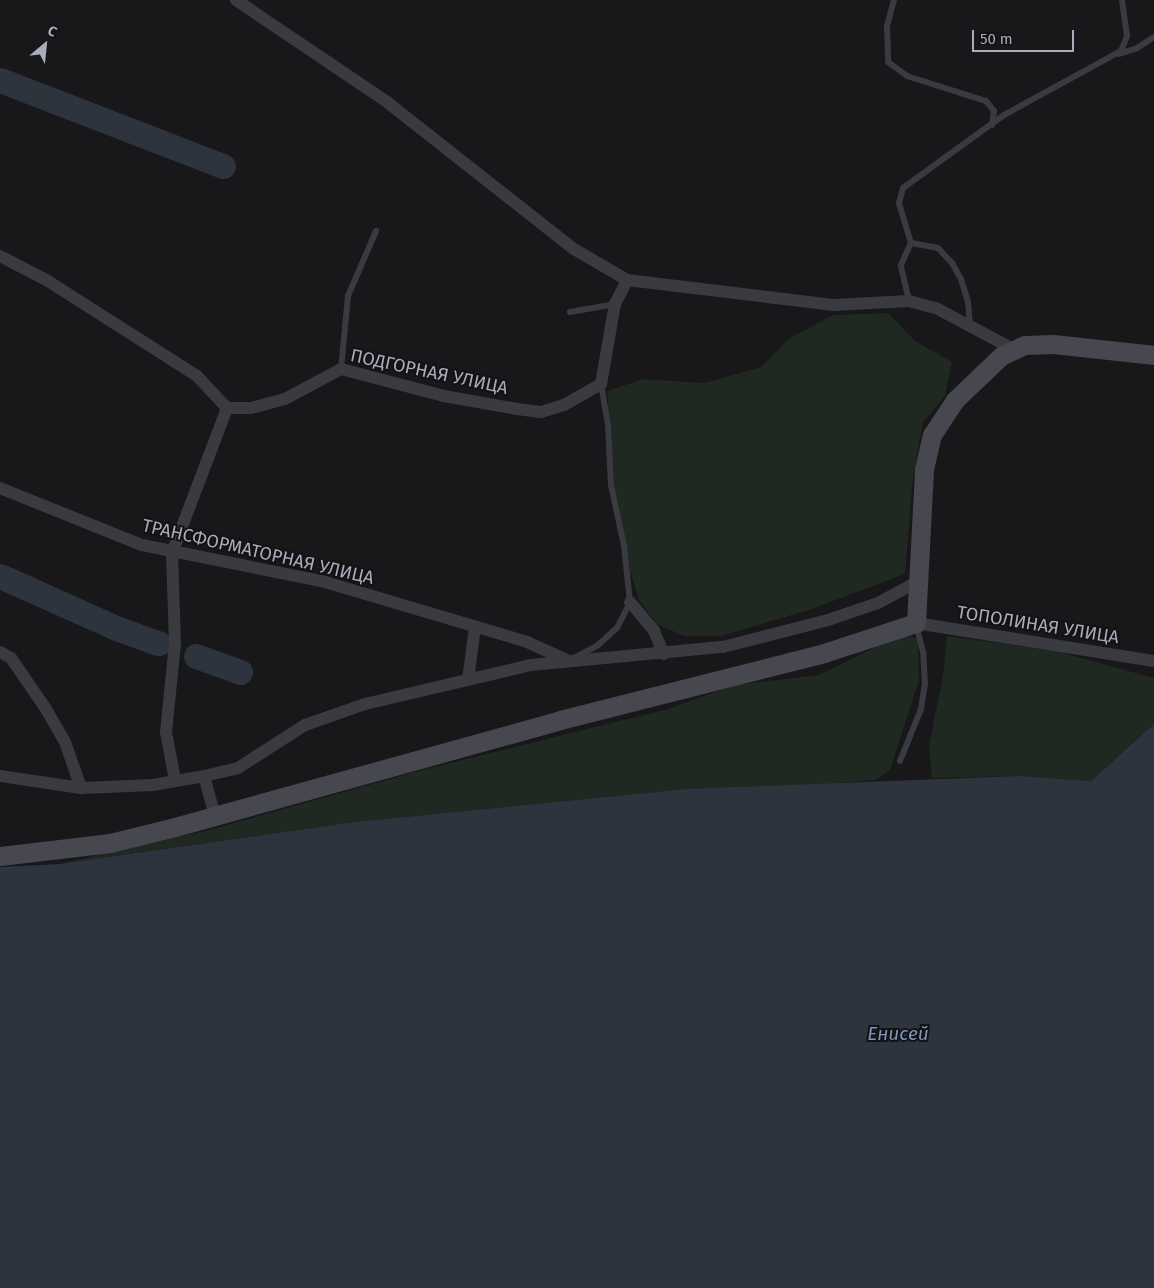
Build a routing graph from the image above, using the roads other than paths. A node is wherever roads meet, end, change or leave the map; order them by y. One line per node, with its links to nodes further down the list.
1 (236, 0): 10 (street)
2 (894, 0): 6 (lane)
3 (1122, 0): 5 (lane)
4 (1154, 37): 5 (lane)
5 (1116, 56): 6 (lane)
6 (992, 124): 8 (lane)
7 (376, 231): 17 (lane)
8 (911, 243): 11 (lane); 14 (lane)
9 (0, 256): 19 (street)
10 (627, 280): 11 (street); 12 (street)
11 (909, 301): 14 (street)
12 (615, 304): 13 (lane); 18 (street)
13 (570, 312)
14 (970, 326): 15 (street)
15 (1013, 349): 16 (street); 22 (street)
16 (1154, 355)
17 (340, 369): 18 (street, ПОДГОРНАЯ УЛИЦА); 19 (street, ПОДГОРНАЯ УЛИЦА)
18 (600, 384): 23 (lane)
19 (227, 408): 21 (street)
20 (0, 488): 21 (street, ТРАНСФОРМАТОРНАЯ УЛИЦА)
21 (172, 553): 25 (street, ТРАНСФОРМАТОРНАЯ УЛИЦА); 34 (street)
22 (917, 582): 24 (street); 27 (street)
23 (630, 602): 27 (street); 28 (lane)
24 (916, 623): 29 (street, ТОПОЛИНАЯ УЛИЦА); 31 (lane); 36 (street)
25 (475, 627): 28 (street, ТРАНСФОРМАТОРНАЯ УЛИЦА); 30 (street)
26 (0, 652): 35 (street)
27 (664, 654): 28 (street)
28 (569, 661): 30 (street)
29 (1154, 661)
30 (468, 680): 33 (street)
31 (900, 761)
32 (0, 776): 35 (street)
33 (204, 776): 34 (street); 36 (street)
34 (175, 780): 35 (street)
35 (81, 788)
36 (215, 816): 37 (street)
37 (0, 856)

